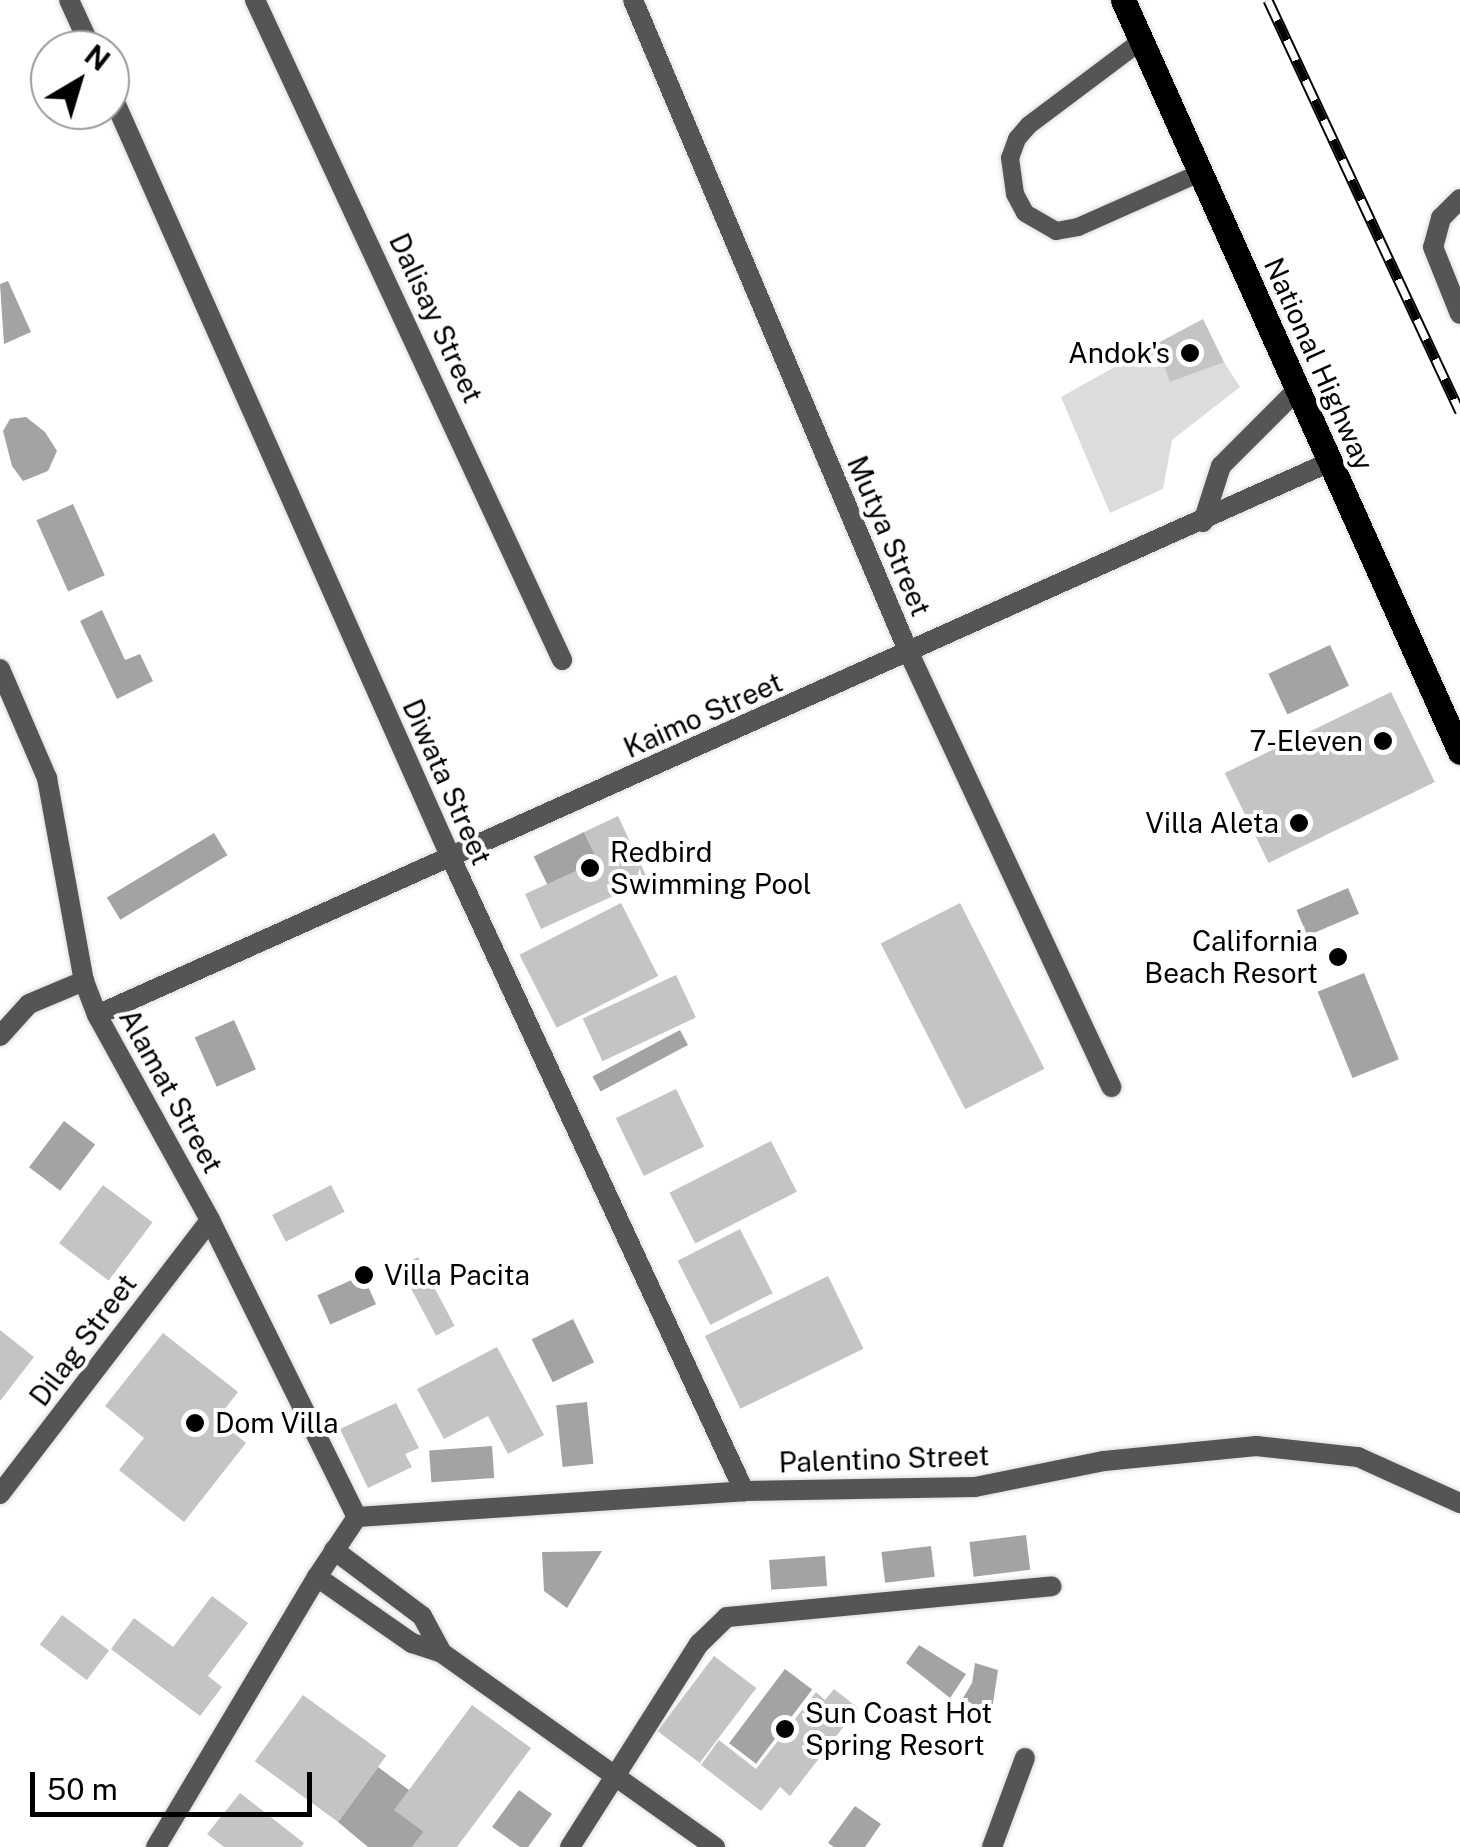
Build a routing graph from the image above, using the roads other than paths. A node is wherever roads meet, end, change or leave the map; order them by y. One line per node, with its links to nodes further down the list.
1 (70, 0): 5 (street)
2 (255, 0): 15 (street, Dalisay Street)
3 (633, 0): 14 (street, Mutya Street)
4 (1123, 0): 6 (main road, National Highway)
5 (83, 30)
6 (1141, 41): 8 (main road, National Highway); 8 (lane)
7 (127, 130): 18 (street, Diwata Street)
8 (1200, 172): 11 (main road, National Highway)
9 (1460, 199): 10 (street)
10 (1460, 314)
11 (1298, 389): 12 (main road, National Highway); 13 (street)
12 (1330, 462): 13 (street, Kaimo Street); 17 (main road, National Highway)
13 (1203, 522): 14 (street, Kaimo Street)
14 (909, 653): 18 (street, Kaimo Street); 22 (street, Mutya Street)
15 (562, 660)
16 (0, 669): 19 (street, Alamat Street)
17 (1460, 752)
18 (450, 858): 20 (street, Kaimo Street); 24 (street, Diwata Street)
19 (84, 981): 20 (street, Alamat Street); 21 (street)
20 (97, 1015): 23 (street, Alamat Street)
21 (0, 1036)
22 (1111, 1087)
23 (210, 1220): 25 (street, Dilag Street); 27 (street, Alamat Street)
24 (744, 1491): 26 (street, Palentino Street); 27 (street, Palentino Street)
25 (0, 1494)
26 (1460, 1502)
27 (357, 1517): 28 (street)
28 (334, 1550): 29 (street); 31 (street)
29 (317, 1576): 31 (street); 34 (street)
30 (1052, 1586): 33 (street)
31 (442, 1654): 33 (street)
32 (1025, 1758): 37 (street)
33 (619, 1776): 35 (street); 36 (street)
34 (156, 1847)
35 (570, 1847)
36 (715, 1847)
37 (992, 1847)

